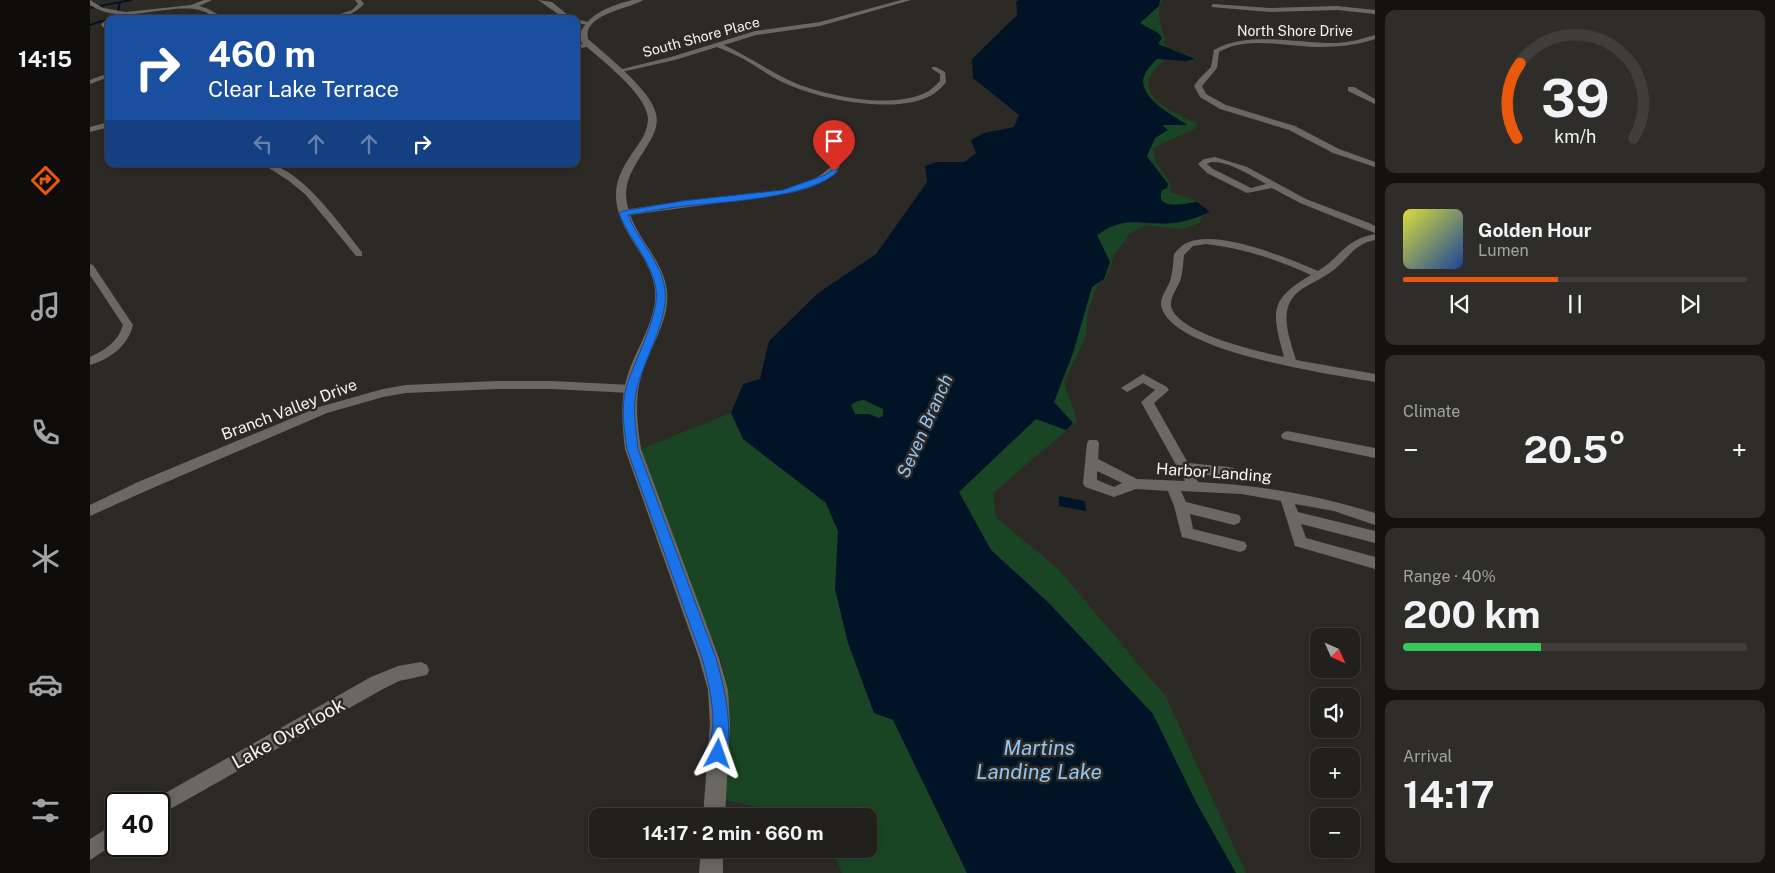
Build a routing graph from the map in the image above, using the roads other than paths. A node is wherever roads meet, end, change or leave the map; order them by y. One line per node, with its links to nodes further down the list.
1 (209, 0): 9 (street)
2 (358, 0): 15 (street)
3 (541, 0): 16 (street)
4 (640, 0): 17 (street)
5 (908, 0): 19 (street, South Shore Place)
6 (1278, 0): 10 (street)
7 (90, 2): 11 (street)
8 (1213, 6): 10 (street)
9 (192, 7): 11 (street); 14 (street)
10 (1296, 10): 12 (street)
11 (120, 12): 13 (street)
12 (1375, 12)
13 (115, 15)
14 (216, 15)
15 (341, 15)
16 (563, 15)
17 (583, 22): 20 (street)
18 (1375, 37): 29 (street, North Shore Drive)
19 (718, 45): 21 (street); 22 (street, South Shore Place)
20 (583, 46): 22 (street)
21 (934, 68)
22 (616, 71): 33 (street)
23 (105, 76): 24 (street)
24 (90, 82)
25 (1350, 89): 26 (street)
26 (1375, 102)
27 (105, 125): 28 (street)
28 (90, 130)
29 (1375, 165)
30 (836, 166): 33 (street)
31 (272, 167): 36 (street)
32 (1273, 185): 32 (street); 34 (street)
33 (623, 213): 43 (street)
34 (1375, 230)
35 (1375, 237): 38 (street)
36 (359, 254)
37 (90, 267): 39 (street)
38 (1319, 275): 40 (street); 40 (street)
39 (90, 361)
40 (1291, 363): 41 (street)
41 (1375, 378)
42 (1127, 388): 48 (street)
43 (631, 389): 55 (street, Branch Valley Drive); 64 (street)
44 (1287, 436): 46 (street)
45 (1093, 443): 47 (street, Harbor Landing)
46 (1375, 453)
47 (1092, 462): 50 (street); 50 (street, Harbor Landing)
48 (1184, 468): 49 (street); 52 (street)
49 (1229, 472)
50 (1136, 484): 51 (street, Harbor Landing)
51 (1173, 486): 52 (street, Harbor Landing); 54 (street)
52 (1194, 486): 53 (street, Harbor Landing)
53 (1286, 496): 56 (street); 58 (street, Harbor Landing)
54 (1181, 506): 57 (street); 60 (street)
55 (90, 511)
56 (1292, 516): 59 (street); 61 (street)
57 (1234, 519)
58 (1375, 519)
59 (1375, 537)
60 (1240, 546)
61 (1375, 563)
62 (421, 670): 63 (street, Lake Overlook)
63 (170, 800)
64 (715, 808)
65 (105, 840): 66 (street)
66 (90, 852)
67 (712, 858): 68 (street)
68 (711, 873)

